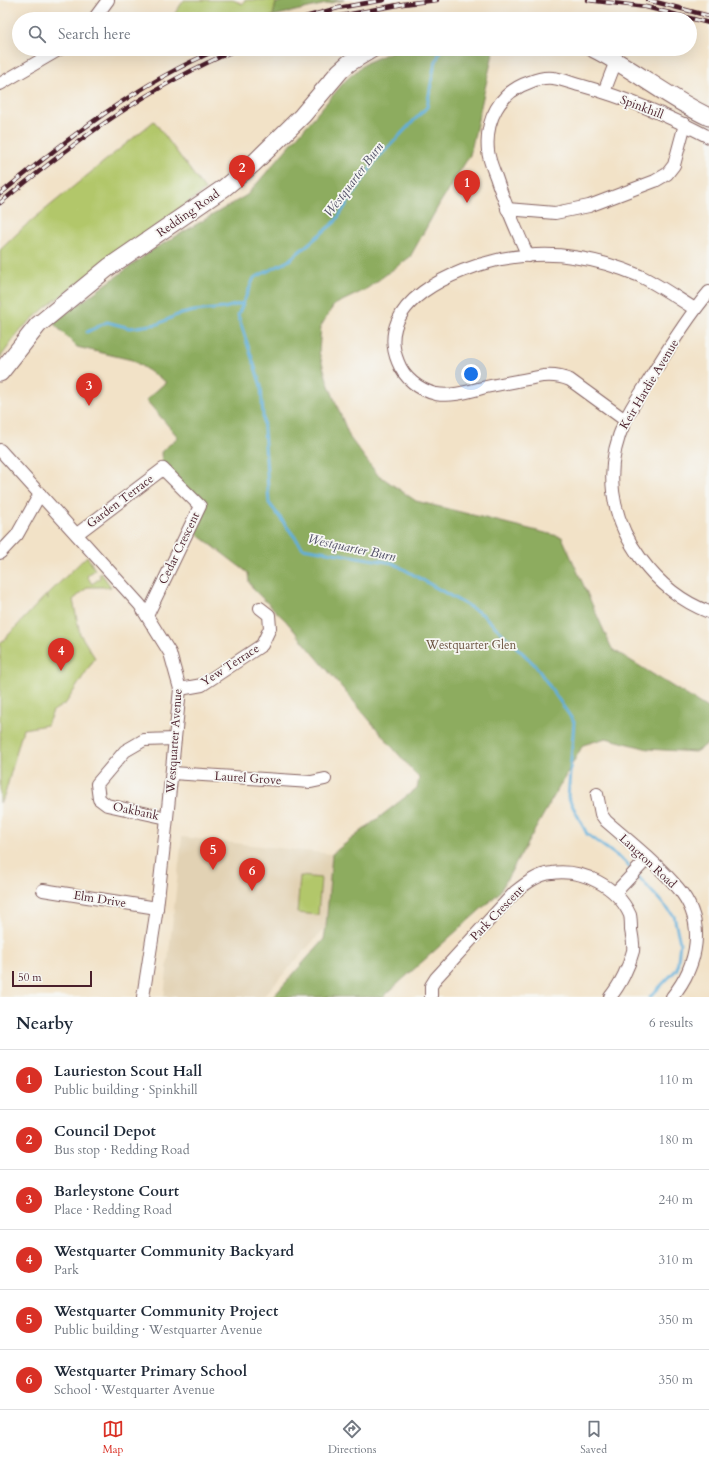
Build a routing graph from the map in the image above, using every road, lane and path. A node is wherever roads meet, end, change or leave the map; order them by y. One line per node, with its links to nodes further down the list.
1 (108, 0): 2 (street)
2 (99, 12)
3 (46, 56): 7 (street)
4 (360, 56): 16 (main road, Redding Road)
5 (608, 56): 6 (main road)
6 (616, 60): 8 (street); 9 (main road)
7 (1, 79)
8 (604, 92): 10 (street, Spinkhill); 12 (street, Spinkhill)
9 (709, 117)
10 (685, 124): 11 (street); 12 (street)
11 (709, 137)
12 (507, 210): 13 (street, Spinkhill)
13 (528, 256): 15 (street); 17 (street)
14 (709, 292): 15 (street, Keir Hardie Avenue)
15 (695, 309): 17 (street, Keir Hardie Avenue)
16 (0, 373)
17 (625, 420): 24 (street, Keir Hardie Avenue)
18 (0, 450): 20 (street, Westquarter Avenue)
19 (163, 469): 21 (street, Garden Terrace); 25 (street, Cedar Crescent)
20 (40, 494): 21 (street, Westquarter Avenue); 22 (street)
21 (77, 534): 25 (street, Westquarter Avenue)
22 (0, 553)
23 (260, 608): 26 (street, Yew Terrace)
24 (709, 612)
25 (147, 616): 26 (street, Westquarter Avenue)
26 (180, 689): 27 (street, Westquarter Avenue)
27 (175, 739): 28 (street, Westquarter Avenue); 31 (street, Oakbank)
28 (172, 773): 29 (street, Laurel Grove); 31 (street, Westquarter Avenue)
29 (325, 779)
30 (597, 794): 32 (street, Langton Road)
31 (167, 818): 35 (street, Westquarter Avenue)
32 (648, 858): 34 (street); 39 (street, Langton Road)
33 (43, 890): 35 (street, Elm Drive)
34 (615, 893): 37 (street, Park Crescent); 38 (street, Park Crescent)
35 (157, 908): 36 (street, Westquarter Avenue)
36 (143, 997)
37 (431, 997)
38 (610, 997)
39 (672, 997)

